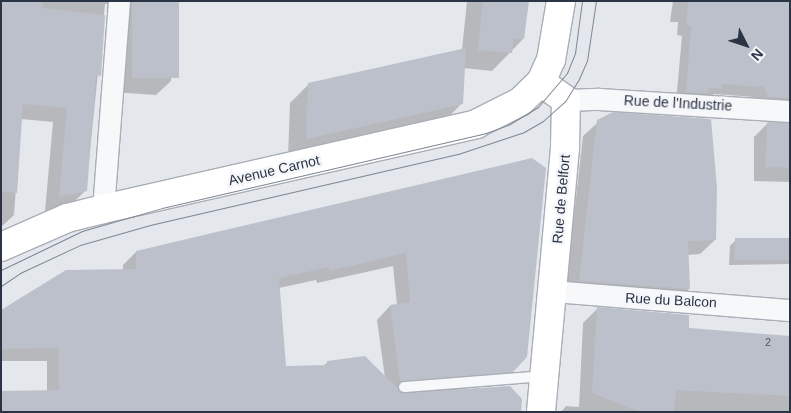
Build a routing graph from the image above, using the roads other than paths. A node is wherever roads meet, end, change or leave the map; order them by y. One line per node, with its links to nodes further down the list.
1 (119, 1): 6 (street)
2 (561, 1): 3 (main road)
3 (541, 82): 4 (main road); 6 (main road, Avenue Carnot)
4 (566, 100): 5 (street, Rue de l'Industrie); 8 (main road, Rue de Belfort)
5 (790, 111)
6 (103, 209): 7 (main road, Avenue Carnot)
7 (1, 247)
8 (552, 291): 9 (street, Rue du Balcon); 10 (main road, Rue de Belfort)
9 (790, 310)
10 (544, 376): 11 (lane); 12 (main road, Rue de Belfort)
11 (404, 386)
12 (541, 412)

